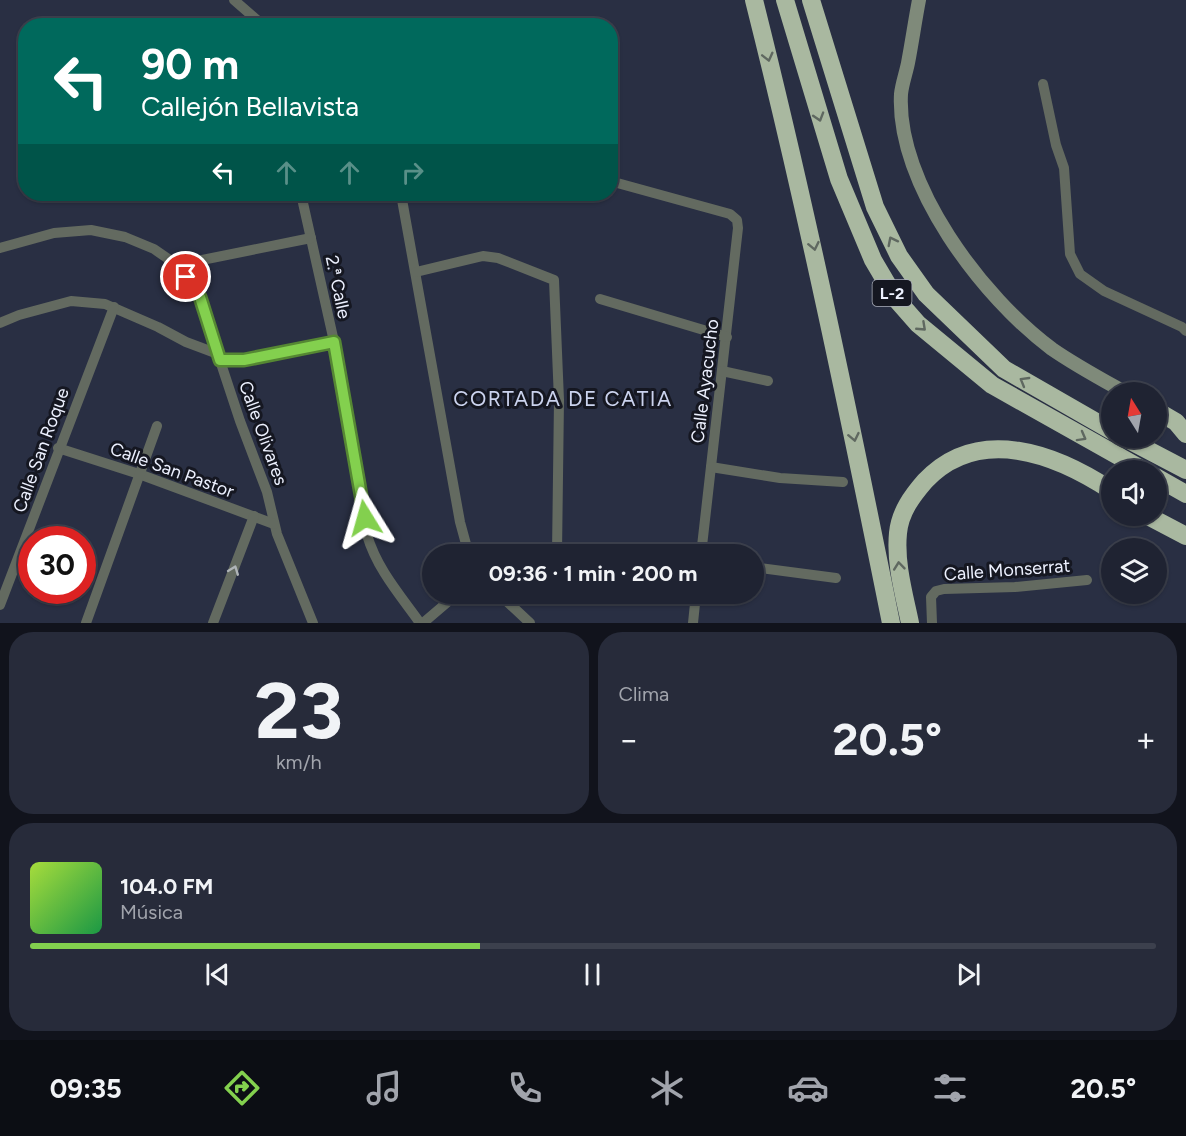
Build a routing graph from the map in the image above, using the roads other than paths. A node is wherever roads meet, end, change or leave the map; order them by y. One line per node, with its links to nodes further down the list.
1 (234, 0): 6 (street)
2 (754, 0): 61 (highway, one-way to 61)
3 (785, 0): 33 (highway, L-2, one-way to 33)
4 (811, 0): 28 (highway, L-2, one-way to 4)
5 (919, 0): 24 (main road)
6 (255, 18)
7 (1043, 84): 18 (street)
8 (618, 183): 19 (street, Calle Ayacucho)
9 (303, 201): 11 (street, 2.ª Calle)
10 (402, 201): 14 (street)
11 (311, 238): 13 (street); 20 (street, 2.ª Calle)
12 (0, 248): 13 (street, Calle Olivares)
13 (177, 265): 21 (street, Calle Olivares)
14 (416, 272): 45 (street); 46 (street)
15 (600, 299): 19 (street)
16 (114, 307): 17 (street); 21 (street); 31 (street, Calle San Roque)
17 (0, 323)
18 (1186, 331)
19 (727, 338): 22 (street, Calle Ayacucho)
20 (334, 342): 21 (street); 58 (street, 2.ª Calle)
21 (219, 357): 42 (street, Calle Olivares)
22 (722, 371): 23 (street); 34 (street, Calle Ayacucho)
23 (768, 381)
24 (1107, 382)
25 (1167, 415): 27 (main road)
26 (1167, 417): 30 (highway)
27 (1186, 419)
28 (1101, 425)
29 (157, 426): 36 (street)
30 (1186, 434)
31 (58, 448): 36 (street, Calle San Pastor); 54 (street, Calle San Roque)
32 (1144, 448): 35 (highway)
33 (1125, 460)
34 (711, 467): 37 (street); 47 (street, Calle Ayacucho)
35 (1186, 470)
36 (140, 474): 41 (street, Calle San Pastor); 55 (street)
37 (843, 482)
38 (1167, 483): 40 (highway)
39 (1101, 484): 62 (highway, one-way to 39)
40 (1186, 494)
41 (254, 516): 42 (street, Calle San Pastor); 56 (street, one-way to 41)
42 (274, 524): 57 (street, Calle Olivares)
43 (1167, 526): 44 (highway)
44 (1186, 536)
45 (467, 544)
46 (555, 544)
47 (702, 544)
48 (764, 568): 49 (street)
49 (836, 578)
50 (1087, 580): 63 (street, Calle Monserrat)
51 (446, 604): 58 (street)
52 (510, 604): 59 (street)
53 (695, 604): 60 (street)
54 (0, 605)
55 (86, 623)
56 (213, 623)
57 (313, 623)
58 (422, 623)
59 (530, 623)
60 (693, 623)
61 (891, 623)
62 (910, 623)
63 (932, 623)

